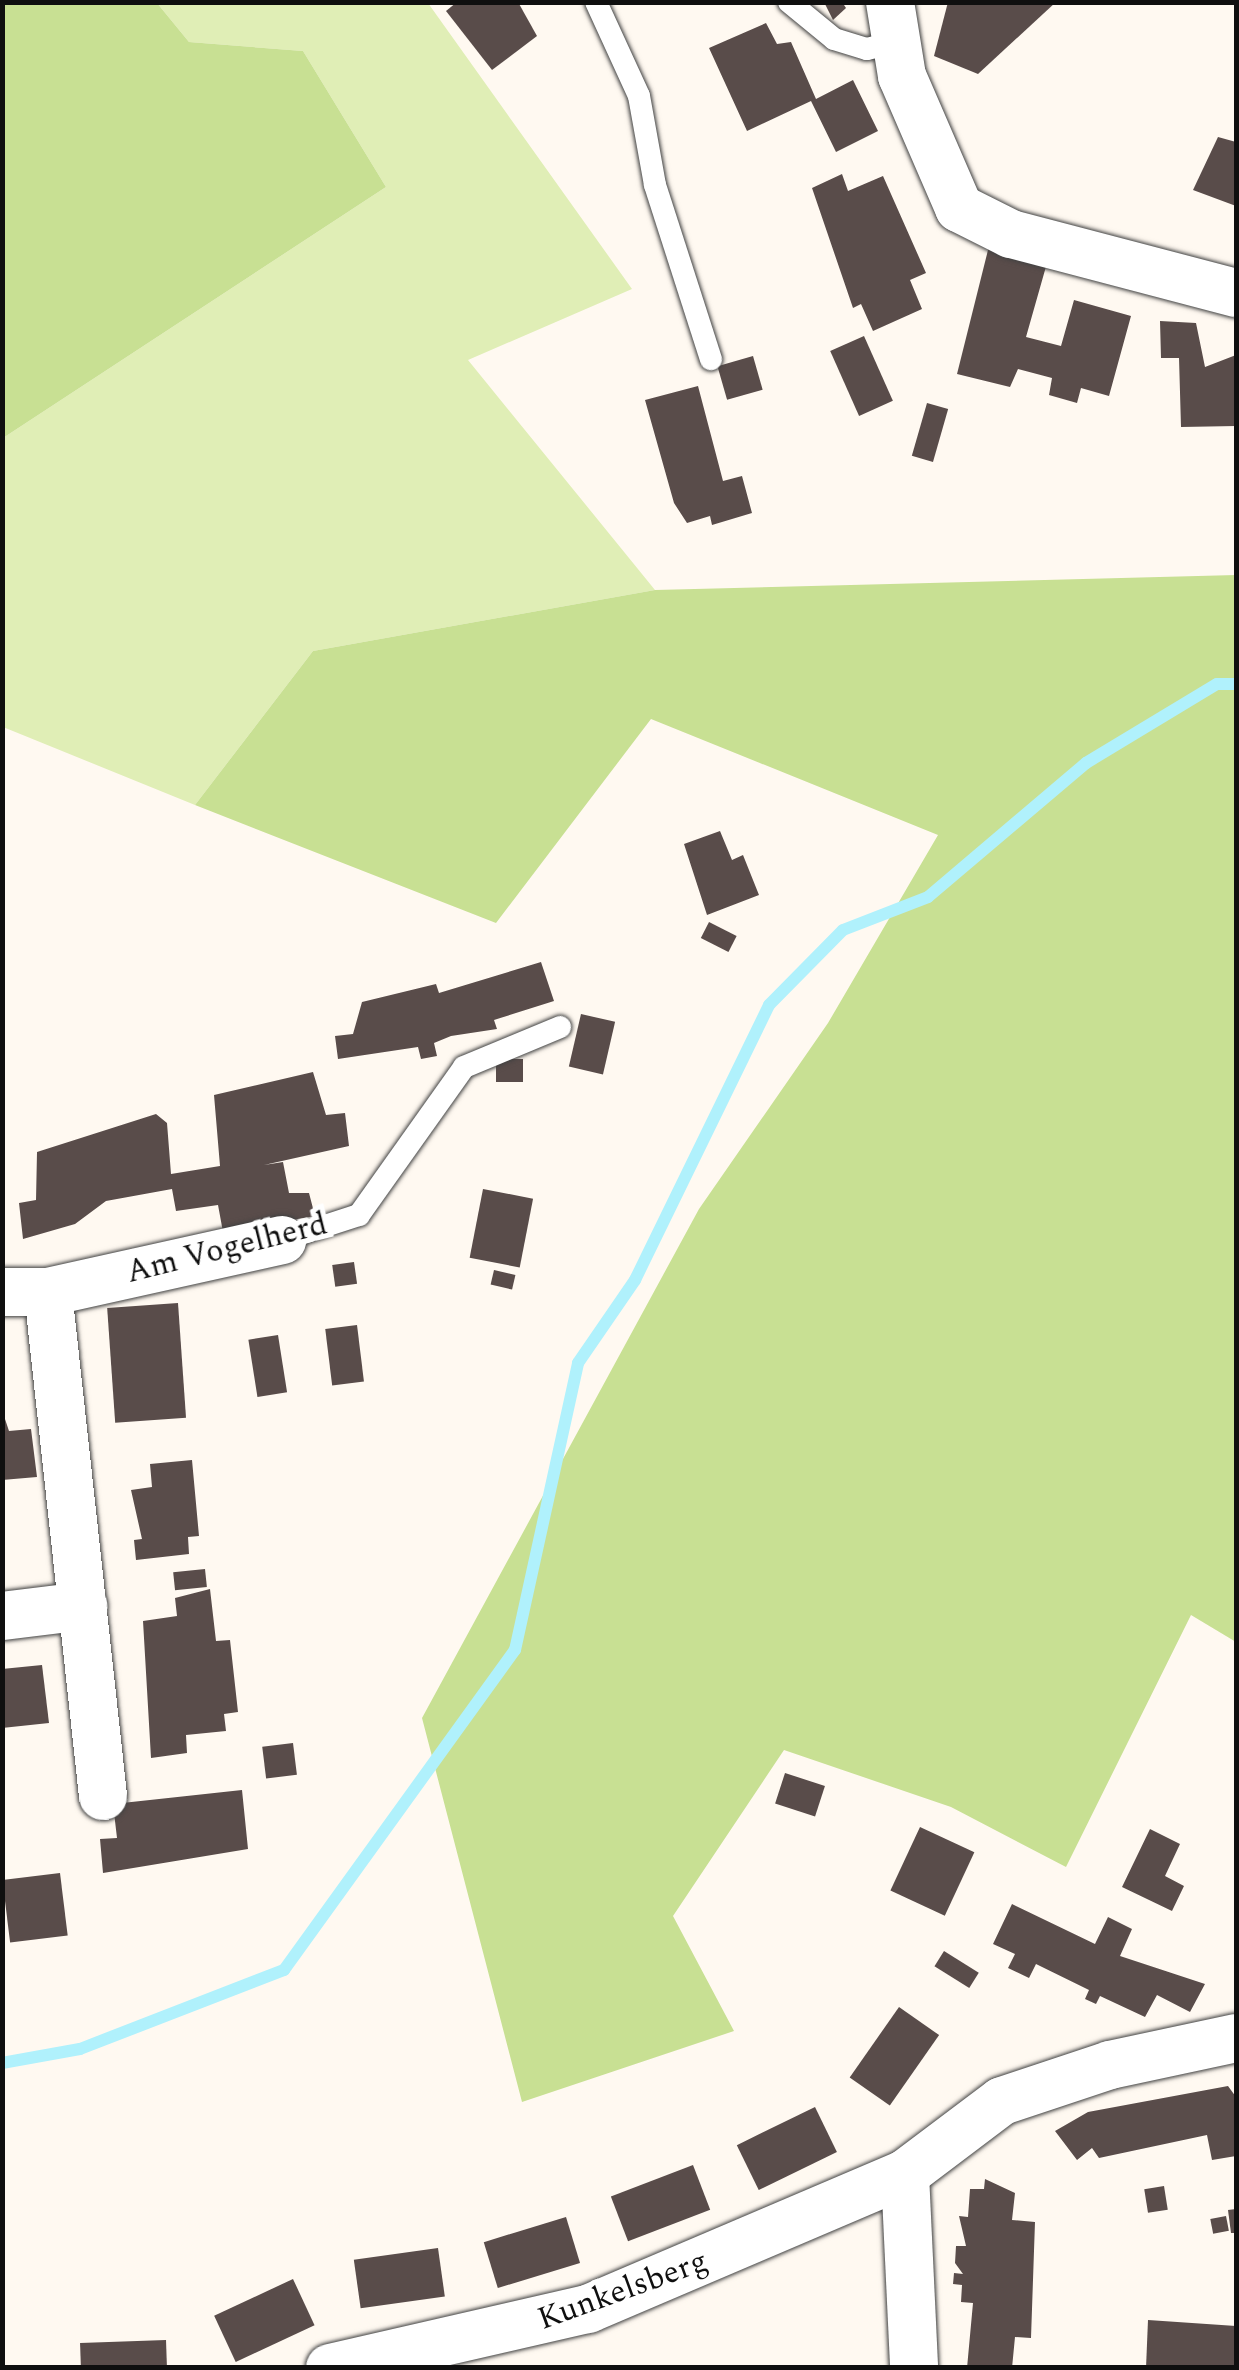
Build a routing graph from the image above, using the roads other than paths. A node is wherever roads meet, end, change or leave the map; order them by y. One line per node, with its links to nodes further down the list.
1 (596, 2): 5 (lane)
2 (790, 2): 3 (lane)
3 (892, 22): 4 (street)
4 (1236, 294)
5 (711, 359)
6 (560, 1027): 7 (lane, Am Vogelherd)
7 (282, 1240): 8 (street, Am Vogelherd)
8 (25, 1292): 9 (street, Am Vogelherd)
9 (82, 1606): 10 (street); 11 (street, Am Vogelherd)
10 (2, 1616)
11 (103, 1796)
12 (1236, 2038): 13 (street, Kunkelsberg)
13 (905, 2174): 14 (street, Kunkelsberg); 15 (street)
14 (330, 2368)
15 (914, 2368)

